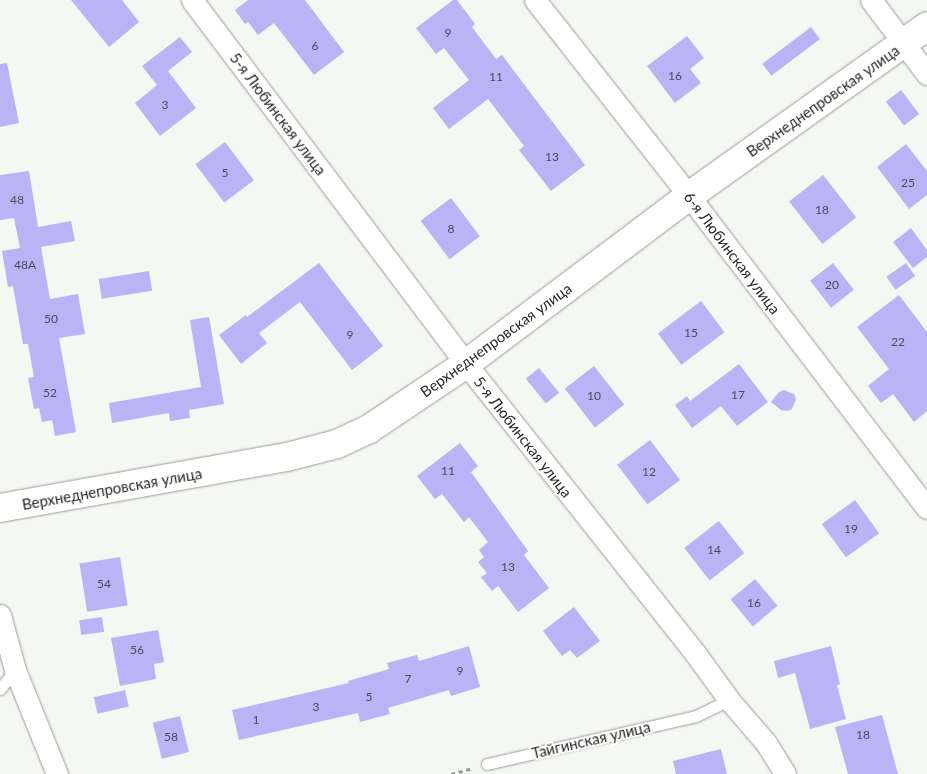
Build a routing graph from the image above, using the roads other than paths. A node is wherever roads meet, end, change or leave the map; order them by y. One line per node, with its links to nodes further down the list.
1 (192, 0): 8 (street, 5-я Любинская улица)
2 (535, 0): 7 (street, 6-я Любинская улица)
3 (871, 0): 5 (street)
4 (927, 26): 5 (street, Верхнеднепровская улица)
5 (904, 43): 6 (street); 7 (street, Верхнеднепровская улица)
6 (927, 74)
7 (689, 196): 8 (street, Верхнеднепровская улица); 10 (street, 6-я Любинская улица)
8 (466, 364): 9 (street, Верхнеднепровская улица); 14 (street, 5-я Любинская улица)
9 (0, 508)
10 (927, 508)
11 (0, 615): 12 (street)
12 (15, 670): 13 (lane); 16 (street)
13 (0, 689)
14 (729, 700): 15 (lane, Тайгинская улица); 17 (street, 5-я Любинская улица)
15 (487, 764)
16 (57, 774)
17 (785, 774)

